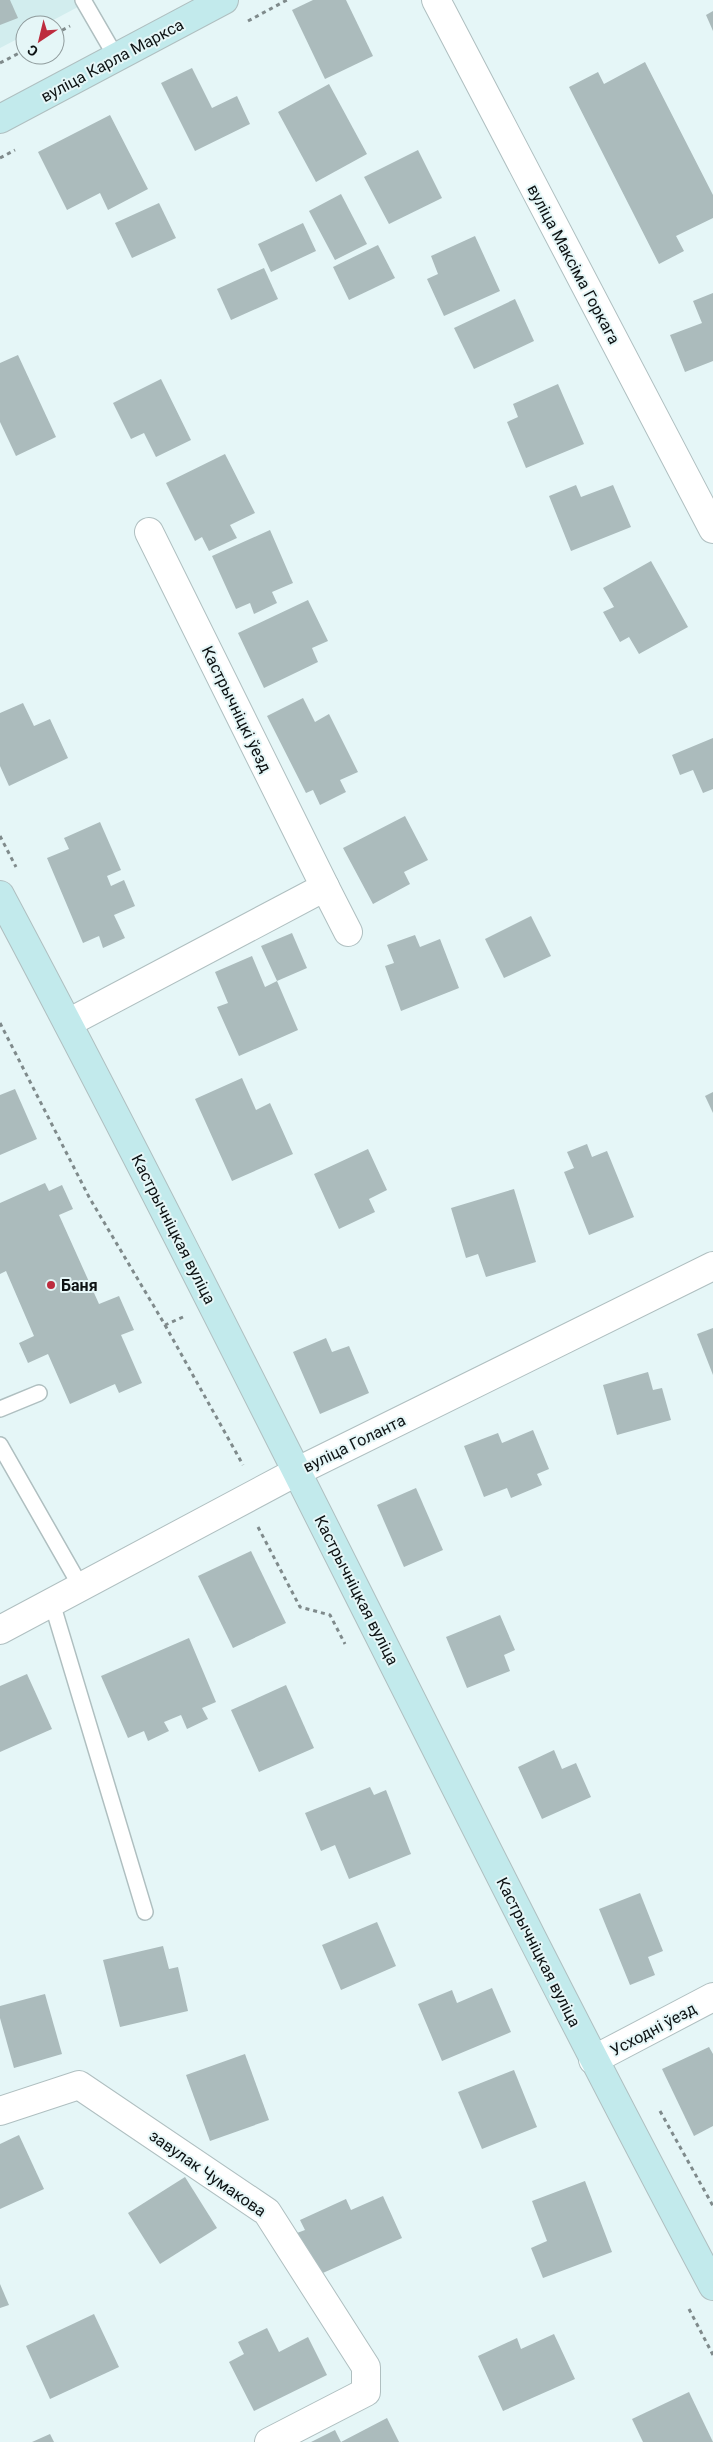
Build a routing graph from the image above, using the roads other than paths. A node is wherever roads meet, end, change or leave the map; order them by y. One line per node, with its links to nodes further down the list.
1 (83, 0): 4 (lane)
2 (224, 0): 4 (street, вуліца Карла Маркса)
3 (436, 0): 6 (street, вуліца Максіма Горкага)
4 (116, 58): 5 (street, вуліца Карла Маркса)
5 (0, 119)
6 (713, 529)
7 (149, 532): 8 (street, Кастрычніцкі ўезд)
8 (324, 887): 10 (street, Кастрычніцкі ўезд); 11 (street)
9 (0, 895): 11 (street, Кастрычніцкая вуліца)
10 (348, 932)
11 (68, 1022): 16 (street, Кастрычніцкая вуліца)
12 (713, 1266): 16 (street, вуліца Голанта)
13 (39, 1393): 14 (lane)
14 (0, 1409)
15 (0, 1444): 17 (lane)
16 (298, 1471): 17 (street, вуліца Голанта); 22 (street, Кастрычніцкая вуліца)
17 (81, 1587): 18 (street, вуліца Голанта)
18 (52, 1603): 19 (street, вуліца Голанта); 20 (lane)
19 (0, 1630)
20 (145, 1912)
21 (713, 1998): 22 (street, Усходні ўезд)
22 (593, 2060): 24 (street, Кастрычніцкая вуліца)
23 (0, 2111): 25 (street, завулак Чумакова)
24 (713, 2286)
25 (269, 2442)

